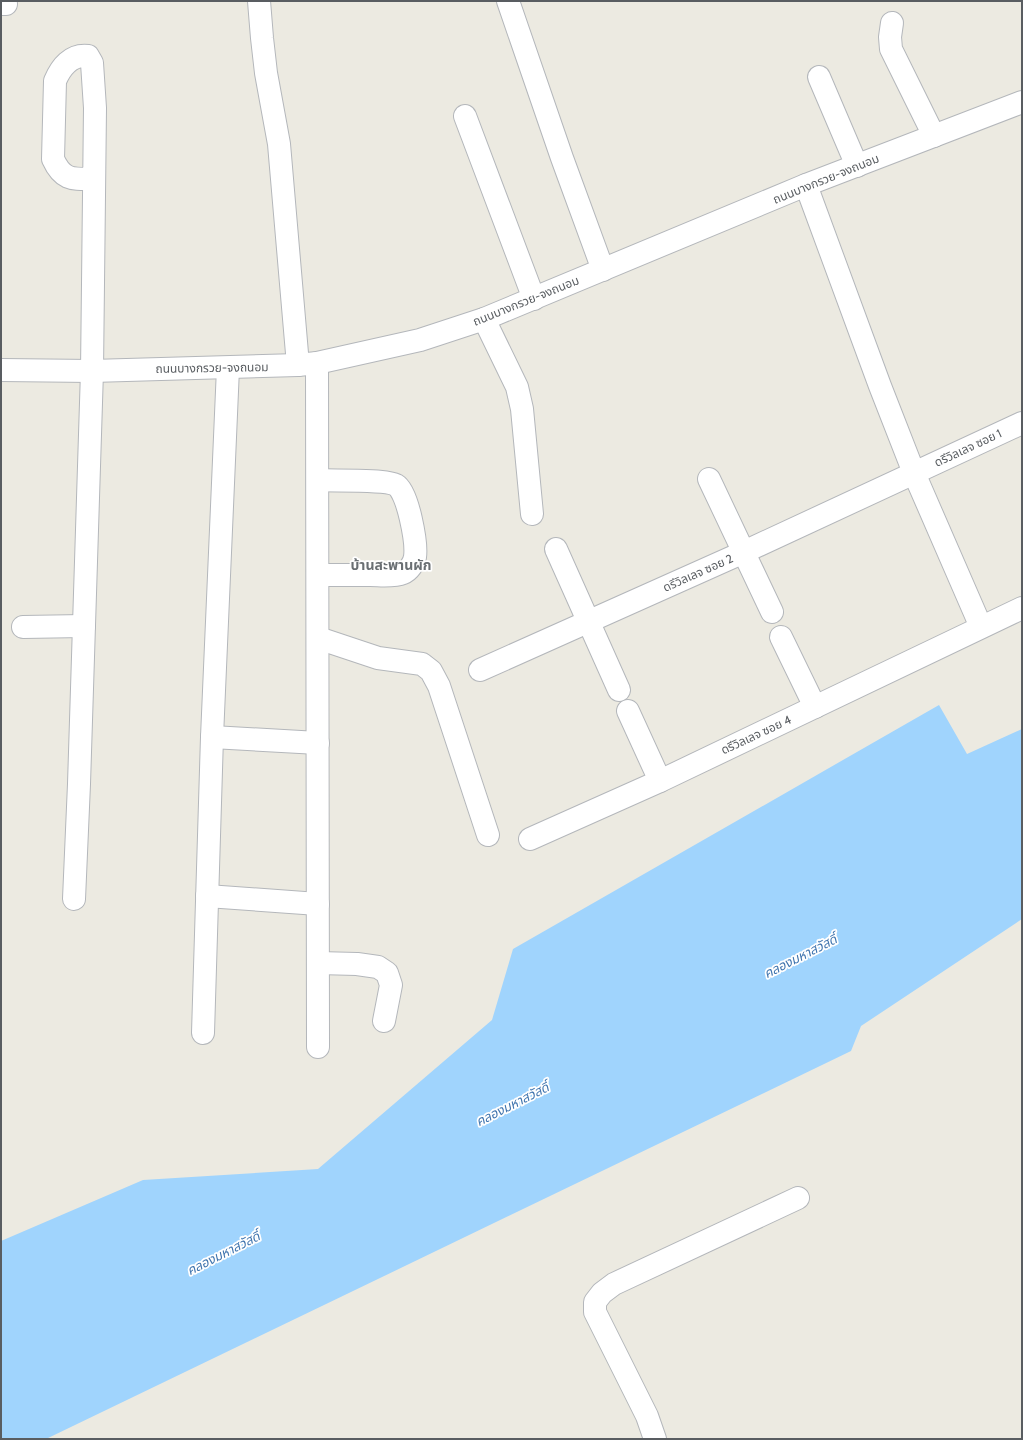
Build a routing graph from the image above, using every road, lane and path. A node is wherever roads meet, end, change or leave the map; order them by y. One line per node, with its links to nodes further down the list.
1 (259, 1): 14 (street)
2 (508, 1): 11 (street)
3 (892, 23): 7 (street)
4 (819, 77): 8 (street)
5 (1022, 102): 7 (street, ถนนบางกรวย-จงถนอม)
6 (465, 116): 12 (street)
7 (934, 136): 8 (street, ถนนบางกรวย-จงถนอม)
8 (857, 166): 10 (street, ถนนบางกรวย-จงถนอม)
9 (94, 180): 9 (street); 17 (street)
10 (806, 185): 11 (street, ถนนบางกรวย-จงถนอม); 19 (street)
11 (603, 270): 12 (street, ถนนบางกรวย-จงถนอม)
12 (534, 299): 13 (street, ถนนบางกรวย-จงถนอม)
13 (484, 319): 14 (street, ถนนบางกรวย-จงถนอม); 22 (street)
14 (307, 364): 15 (street, ถนนบางกรวย-จงถนอม); 21 (street)
15 (228, 368): 17 (street, ถนนบางกรวย-จงถนอม); 38 (street)
16 (1, 370): 17 (street, ถนนบางกรวย-จงถนอม)
17 (92, 371): 30 (street)
18 (1022, 423): 19 (street, ดรีวิลเลจ ซอย 1)
19 (914, 473): 24 (street, ดรีวิลเลจ ซอย 2); 31 (street)
20 (709, 479): 24 (street)
21 (318, 480): 25 (street); 25 (street)
22 (532, 514)
23 (556, 549): 28 (street)
24 (744, 552): 27 (street); 28 (street, ดรีวิลเลจ ซอย 2)
25 (318, 575): 33 (street)
26 (1022, 608): 31 (street, ดรีวิลเลจ ซอย 4)
27 (772, 612)
28 (589, 622): 34 (street, ดรีวิลเลจ ซอย 2); 35 (street)
29 (23, 626): 30 (street)
30 (84, 626): 44 (street)
31 (981, 627): 36 (street, ดรีวิลเลจ ซอย 4)
32 (781, 637): 36 (street)
33 (318, 638): 39 (street); 41 (street)
34 (480, 670)
35 (619, 690)
36 (815, 707): 40 (street, ดรีวิลเลจ ซอย 4)
37 (628, 711): 40 (street)
38 (212, 737): 39 (street); 43 (street)
39 (318, 743): 45 (street)
40 (660, 781): 42 (street, ดรีวิลเลจ ซอย 4)
41 (488, 835)
42 (530, 839)
43 (207, 896): 45 (street); 48 (street)
44 (74, 899)
45 (318, 904): 46 (street)
46 (318, 963): 47 (street); 49 (street)
47 (384, 1021)
48 (203, 1033)
49 (318, 1047)
50 (798, 1198): 51 (street)
51 (655, 1439)

